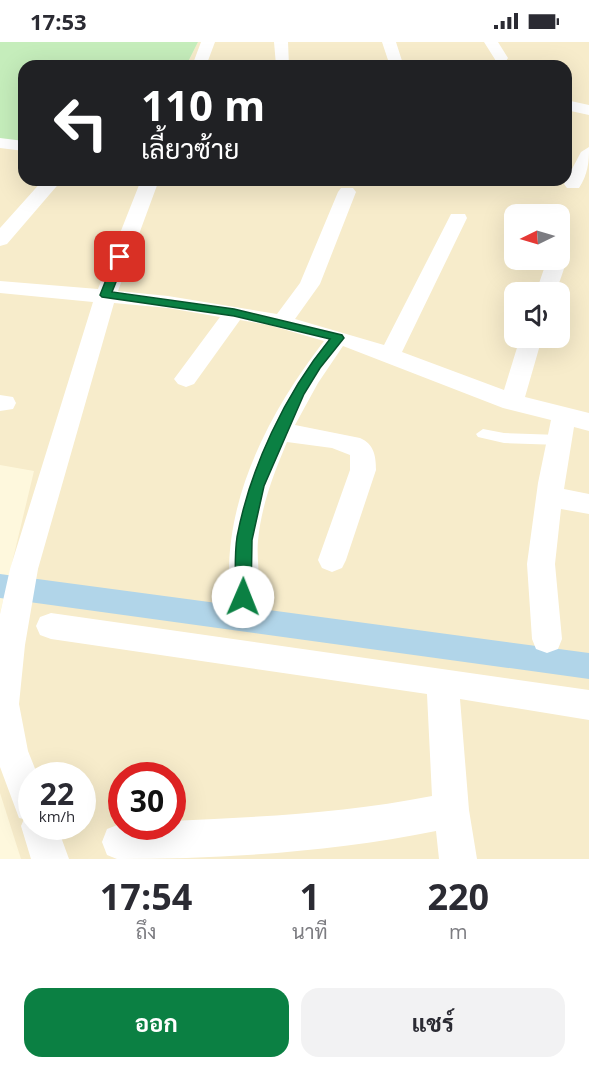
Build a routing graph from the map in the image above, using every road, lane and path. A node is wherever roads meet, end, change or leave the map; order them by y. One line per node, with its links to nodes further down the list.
1 (208, 42): 6 (street)
2 (281, 42): 7 (street)
3 (389, 42): 8 (street)
4 (491, 42): 5 (street)
5 (501, 58)
6 (201, 60)
7 (283, 60)
8 (395, 60)
9 (572, 106): 10 (street)
10 (589, 110)
11 (0, 143): 12 (street)
12 (18, 145)
13 (589, 152): 14 (street)
14 (573, 183)
15 (48, 186): 19 (street)
16 (148, 186): 21 (street)
17 (347, 192): 23 (street)
18 (458, 218): 26 (street)
19 (0, 240)
20 (0, 287): 21 (street)
21 (106, 295): 22 (street); 40 (street)
22 (234, 312): 23 (street); 27 (street)
23 (282, 322): 24 (street)
24 (338, 338): 26 (street); 30 (street)
25 (528, 348): 28 (street)
26 (389, 356): 28 (street)
27 (186, 379)
28 (512, 402): 29 (street)
29 (571, 426): 31 (lane); 32 (street)
30 (280, 432): 34 (street); 35 (street)
31 (483, 434)
32 (549, 497): 33 (street); 37 (street)
33 (589, 504)
34 (332, 560)
35 (243, 597)
36 (51, 626): 38 (street)
37 (547, 639)
38 (442, 682): 39 (street); 41 (street)
39 (589, 705)
40 (18, 769)
41 (451, 810): 43 (street); 45 (street)
42 (44, 840): 44 (street)
43 (120, 842)
44 (50, 859)
45 (458, 859)

